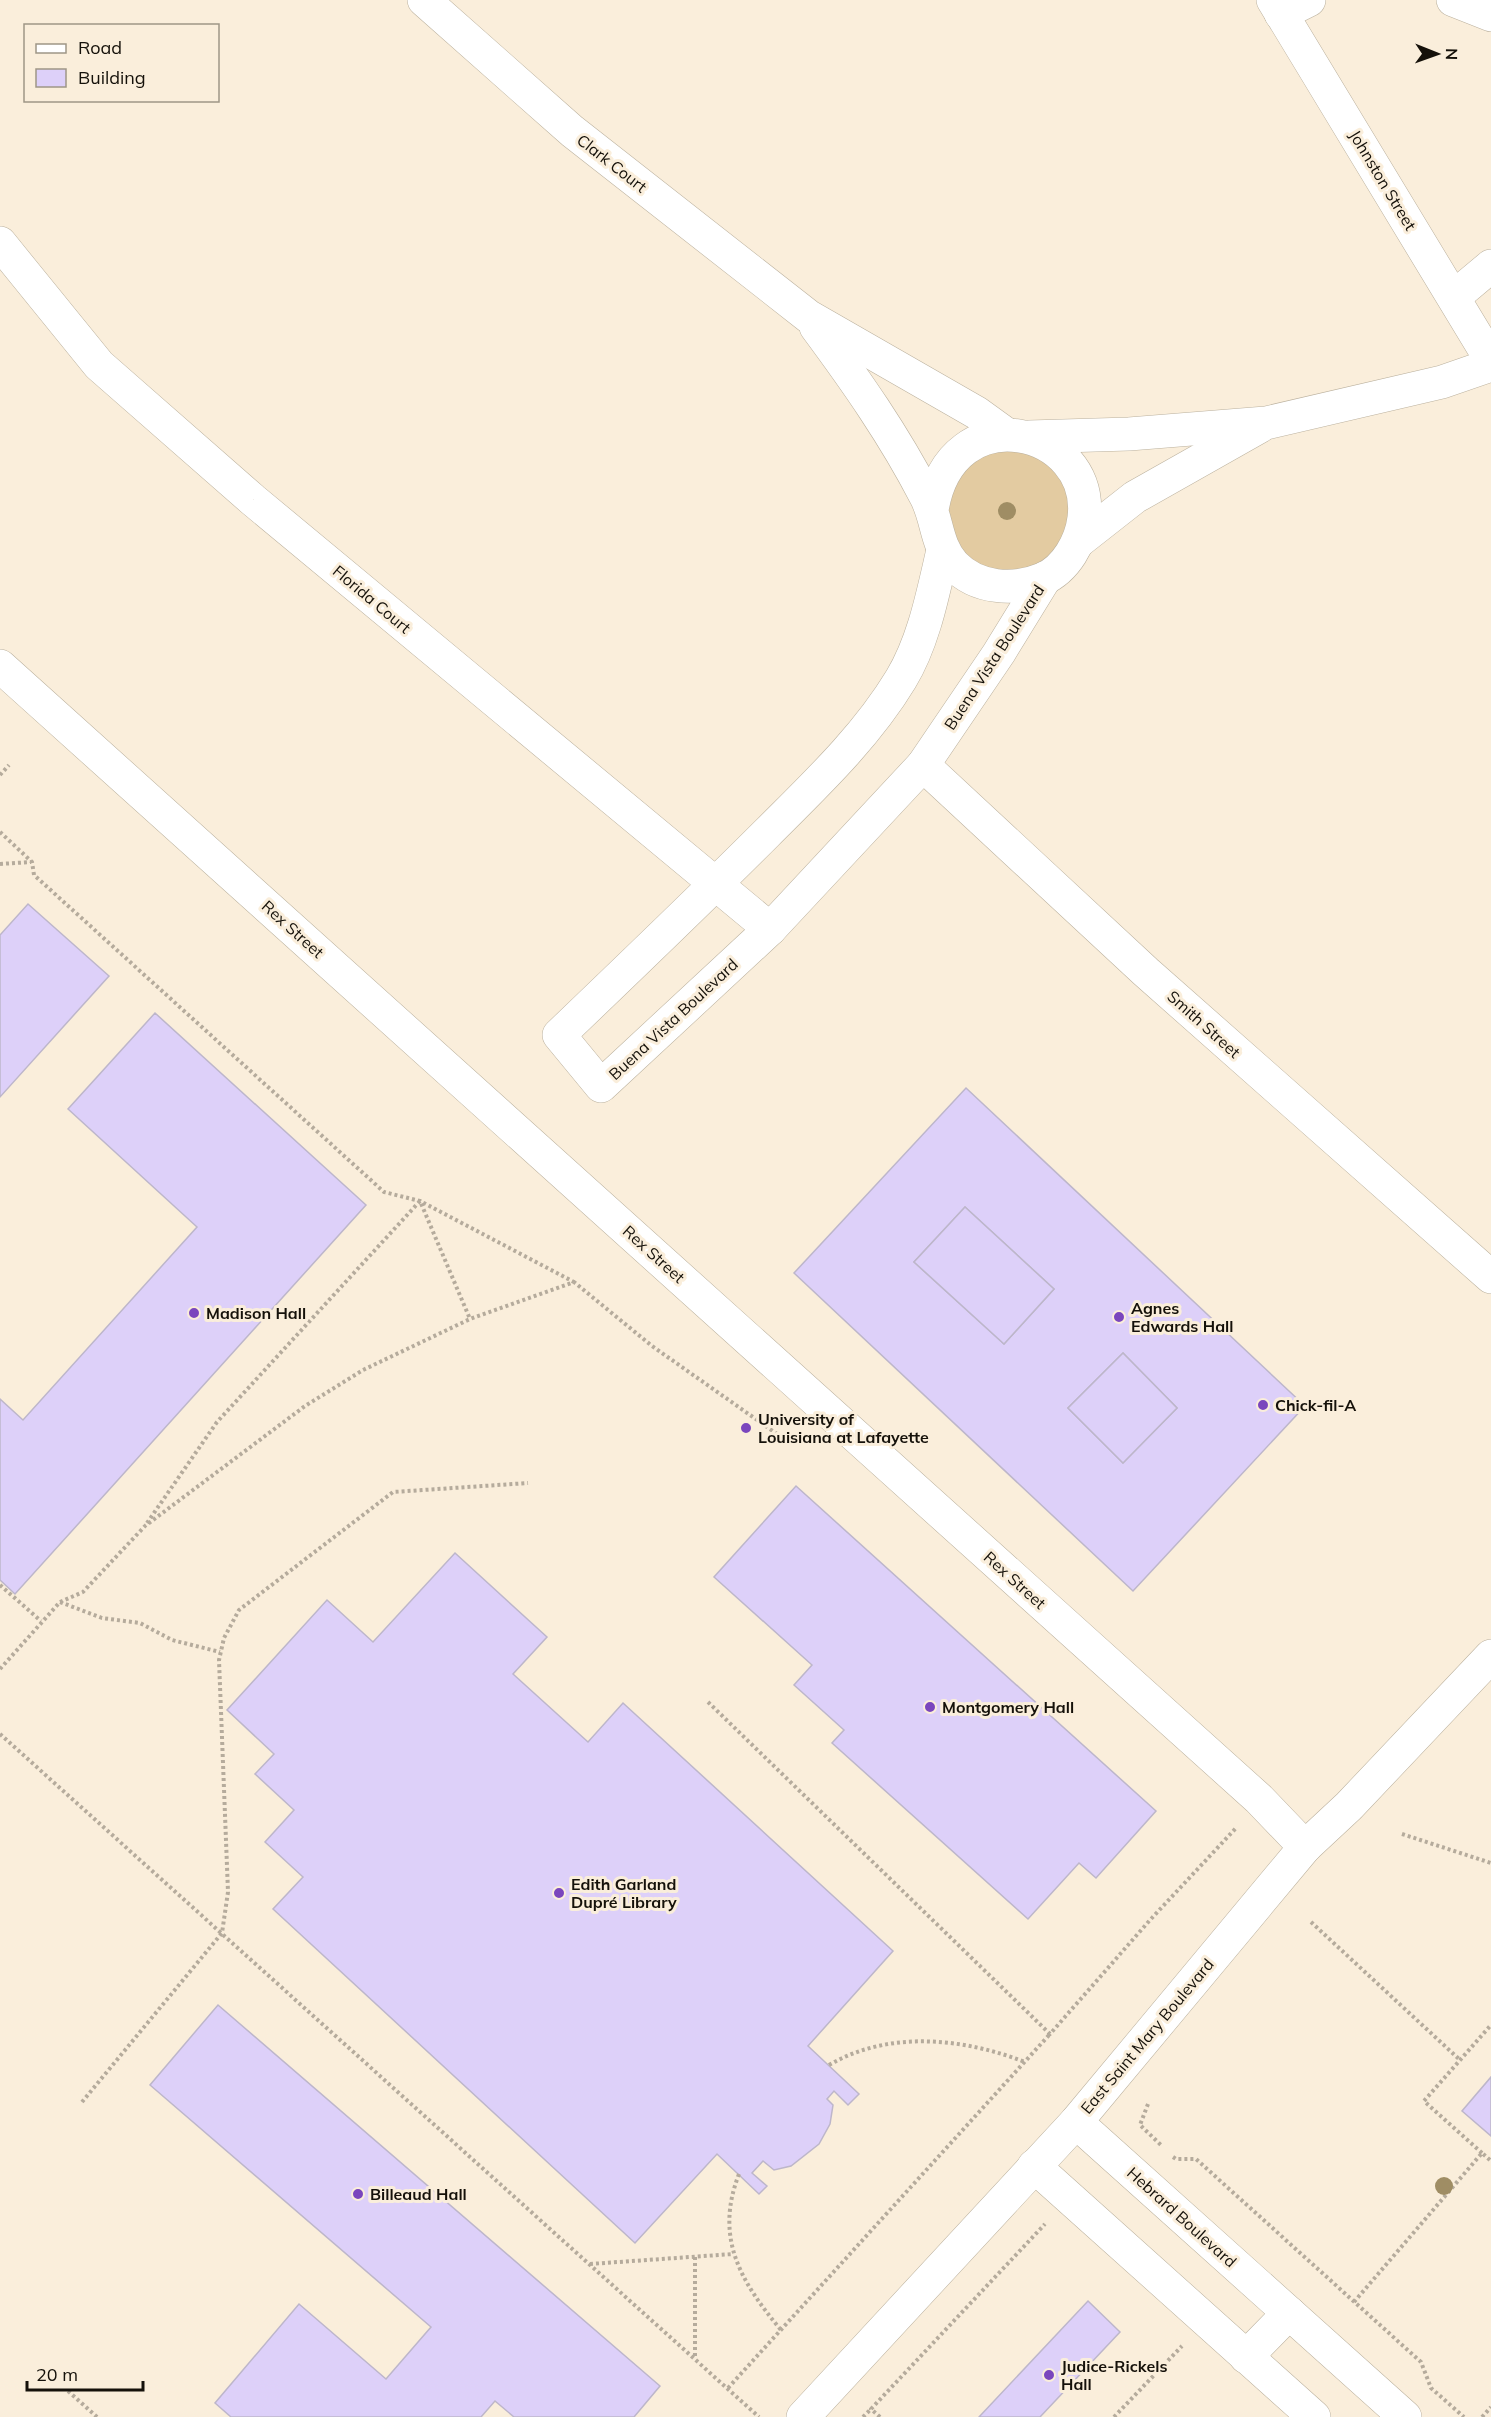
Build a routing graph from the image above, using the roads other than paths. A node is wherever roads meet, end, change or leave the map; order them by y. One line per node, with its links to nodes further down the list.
1 (424, 0): 8 (street, Clark Court)
2 (1453, 0): 4 (street)
3 (1288, 5): 7 (street, Johnston Street)
4 (1491, 15)
5 (0, 243): 18 (street, Florida Court)
6 (1491, 266): 7 (street)
7 (1454, 297): 9 (street, Johnston Street)
8 (808, 316): 11 (street, Buena Vista Boulevard); 12 (street, Buena Vista Boulevard)
9 (1491, 363): 10 (street, Buena Vista Boulevard)
10 (1266, 423): 11 (street, Buena Vista Boulevard); 13 (street, Buena Vista Boulevard)
11 (1018, 436): 12 (street, Buena Vista Boulevard); 13 (street, Buena Vista Boulevard)
12 (932, 510): 14 (street, Buena Vista Boulevard)
13 (1079, 541): 15 (street, Buena Vista Boulevard)
14 (943, 550): 15 (street, Buena Vista Boulevard); 18 (street, Buena Vista Boulevard)
15 (1045, 578): 17 (street, Buena Vista Boulevard)
16 (0, 666): 22 (street, Rex Street)
17 (923, 765): 19 (street, Buena Vista Boulevard); 20 (street, Smith Street)
18 (717, 884): 19 (street, Florida Court); 19 (street, Buena Vista Boulevard)
19 (770, 929)
20 (1491, 1277)
21 (1491, 1656): 22 (street, East Saint Mary Boulevard)
22 (1305, 1847): 23 (street, East Saint Mary Boulevard)
23 (1076, 2122): 24 (street, East Saint Mary Boulevard); 25 (street, Hebrard Boulevard)
24 (1034, 2166): 26 (street); 27 (street, East Saint Mary Boulevard)
25 (1289, 2313): 26 (street); 29 (street, Hebrard Boulevard)
26 (1246, 2357): 28 (street)
27 (802, 2417)
28 (1314, 2417)
29 (1405, 2417)

